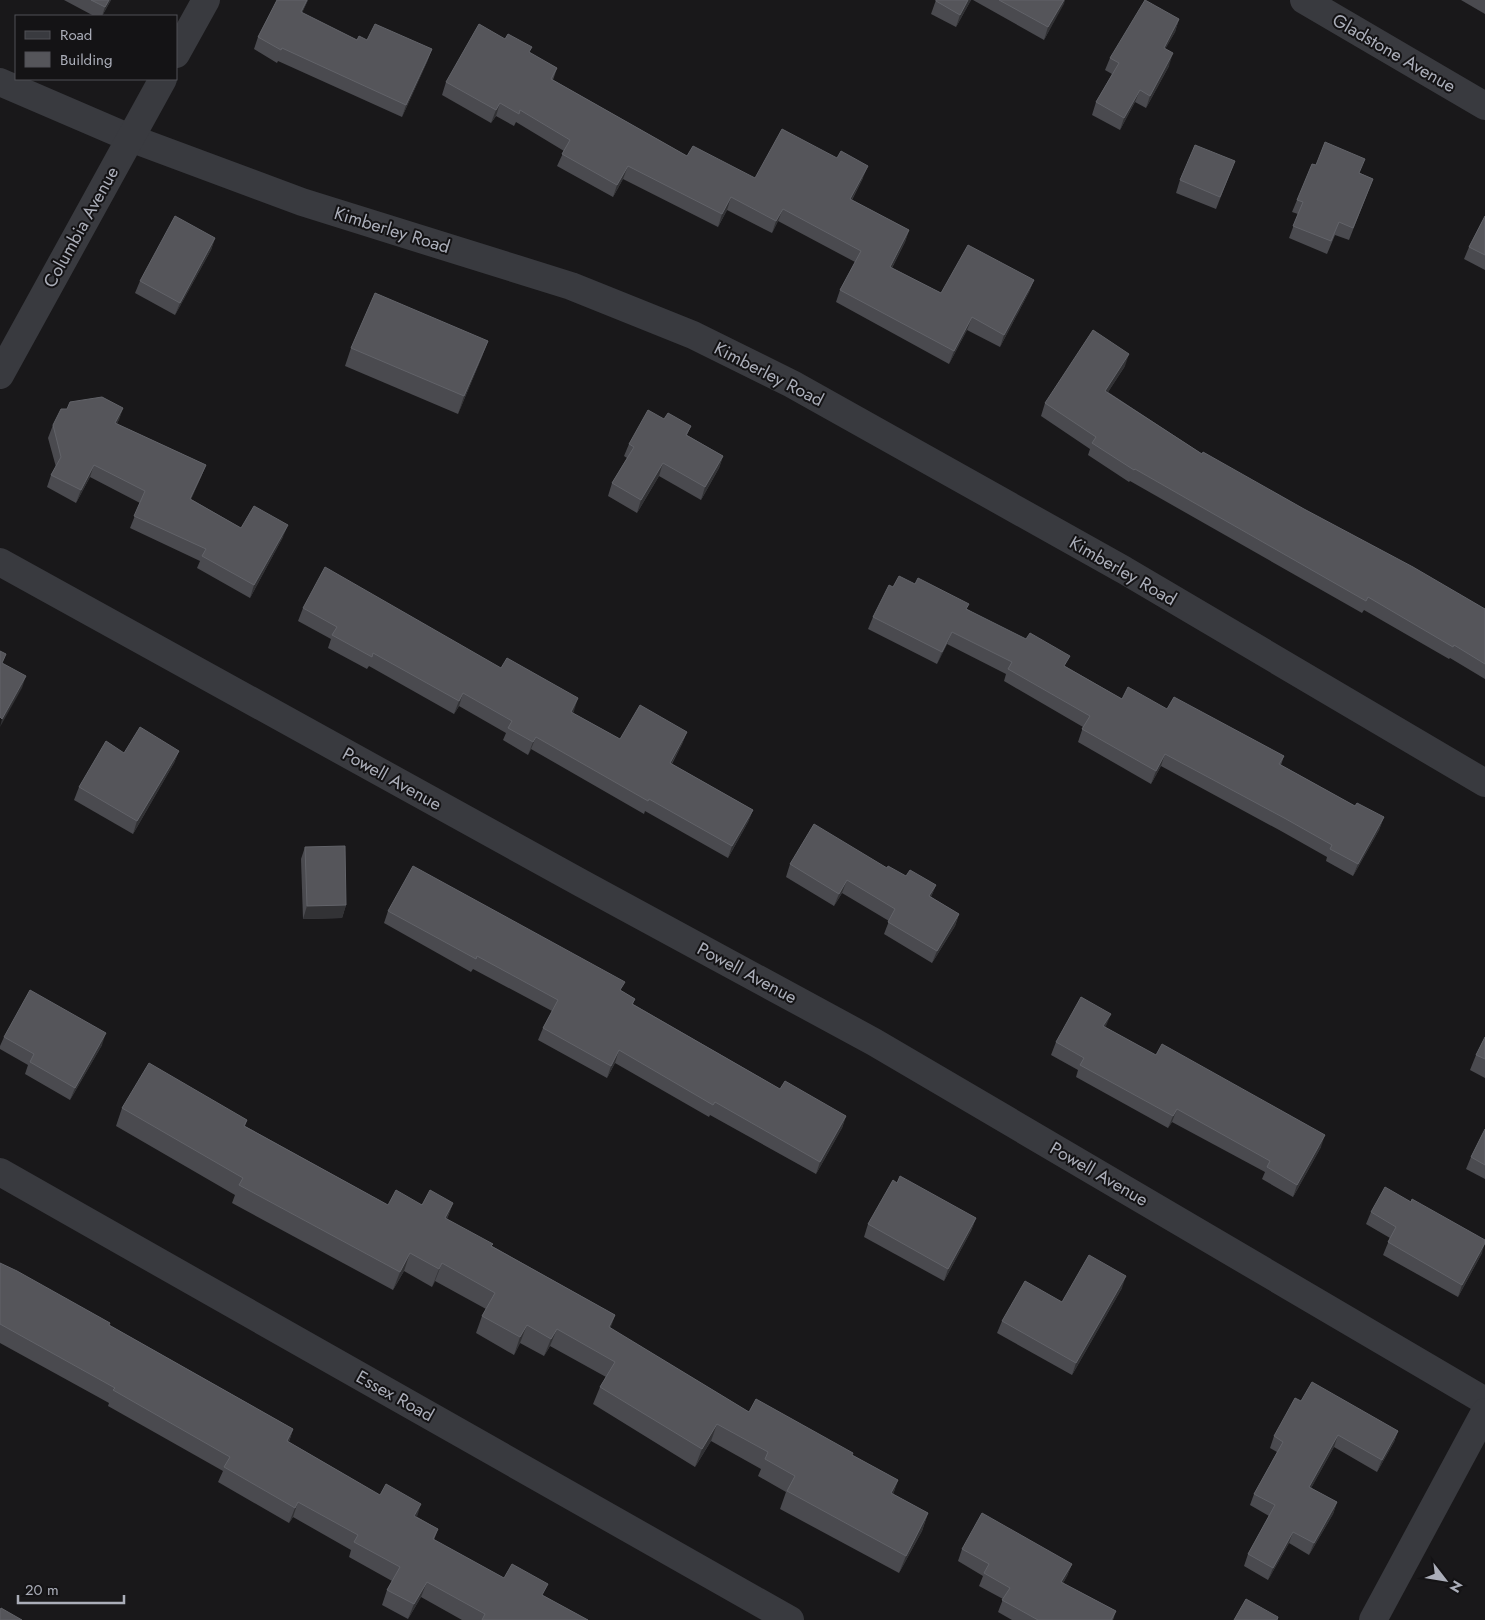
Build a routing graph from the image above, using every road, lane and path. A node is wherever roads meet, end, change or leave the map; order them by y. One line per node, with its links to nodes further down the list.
1 (206, 0): 3 (street)
2 (1304, 0): 6 (street, Gladstone Avenue)
3 (178, 50)
4 (162, 80): 7 (street, Columbia Avenue)
5 (0, 82): 7 (street, Kimberley Road)
6 (1485, 106)
7 (130, 138): 8 (street, Columbia Avenue); 10 (street, Kimberley Road)
8 (0, 374)
9 (0, 562): 12 (street, Powell Avenue)
10 (1485, 783)
11 (0, 1172): 14 (street, Essex Road)
12 (1485, 1401)
13 (1485, 1412): 15 (street)
14 (790, 1620)
15 (1373, 1620)

